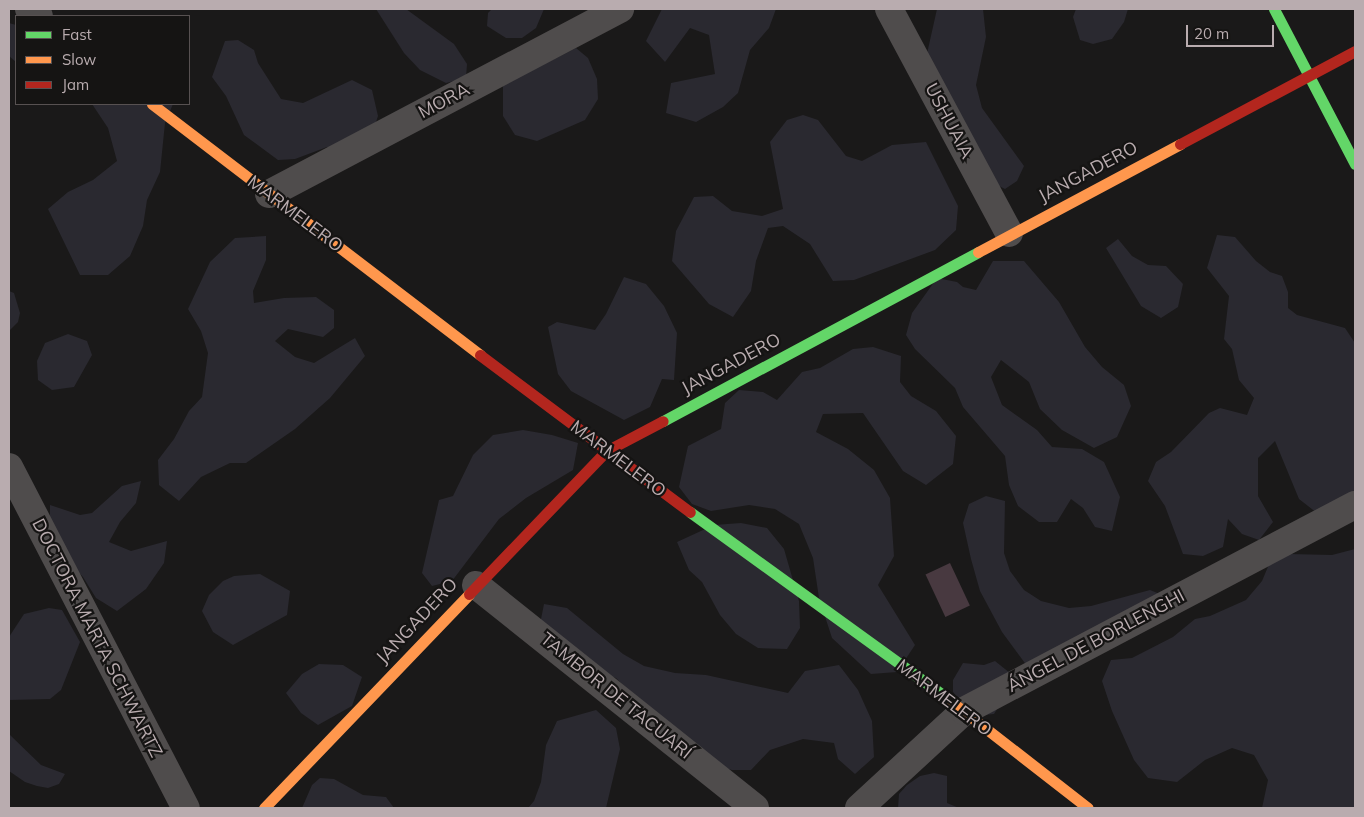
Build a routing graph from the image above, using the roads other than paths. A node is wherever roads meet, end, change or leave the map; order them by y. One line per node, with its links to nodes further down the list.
1 (620, 9): 8 (street, MORA)
2 (889, 9): 9 (street, USHUAIA)
3 (1274, 9): 5 (main road)
4 (1355, 51): 5 (main road, JANGADERO)
5 (1309, 75): 7 (main road); 9 (main road, JANGADERO)
6 (153, 105): 8 (main road, MARMELERO)
7 (1355, 164)
8 (269, 194): 10 (main road, MARMELERO)
9 (1010, 233): 10 (main road, JANGADERO)
10 (606, 451): 13 (main road, JANGADERO); 14 (main road, MARMELERO)
11 (9, 467): 15 (street, DOCTORA MARTA SCHWARTZ)
12 (1355, 505): 14 (street, ÁNGEL DE BORLENGHI)
13 (476, 585): 16 (main road, JANGADERO); 17 (street, TAMBOR DE TACUARÍ)
14 (964, 711): 18 (street, ÁNGEL DE BORLENGHI); 19 (main road, MARMELERO)
15 (186, 808)
16 (264, 808)
17 (755, 808)
18 (859, 808)
19 (1088, 808)

